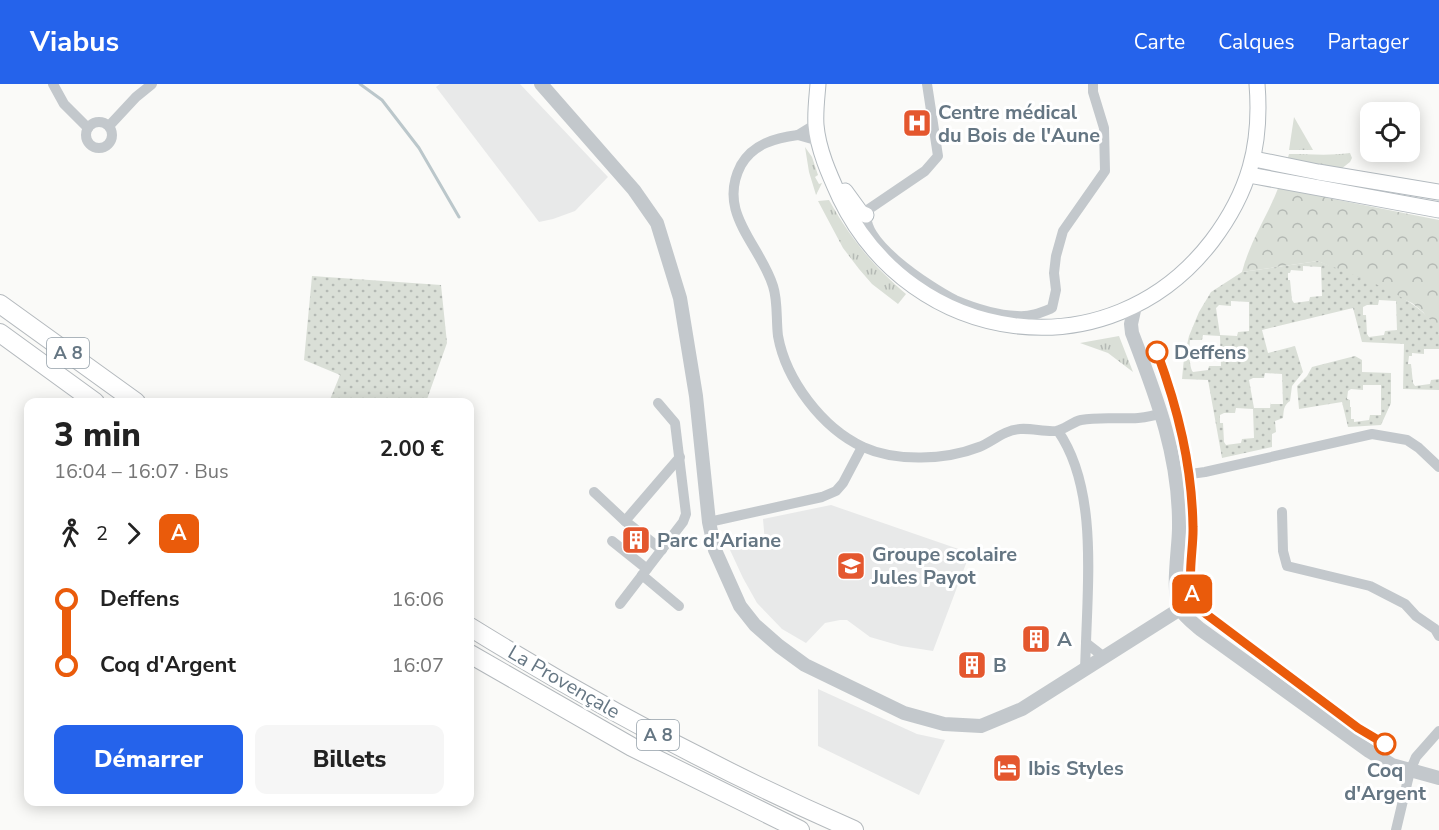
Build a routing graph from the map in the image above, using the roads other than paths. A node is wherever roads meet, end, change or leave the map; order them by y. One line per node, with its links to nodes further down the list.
1 (53, 84): 10 (street)
2 (152, 84): 9 (street)
3 (541, 84): 35 (street)
4 (818, 84): 8 (main road)
5 (927, 84): 17 (street)
6 (1093, 84): 17 (street)
7 (1257, 84): 13 (main road)
8 (816, 124): 11 (street); 12 (main road)
9 (109, 126): 10 (street); 10 (street)
10 (88, 128)
11 (798, 135): 12 (street); 28 (street)
12 (820, 147): 17 (main road); 20 (main road)
13 (1254, 159): 14 (main road); 15 (main road)
14 (1249, 175): 16 (main road); 19 (main road)
15 (1439, 192)
16 (1439, 210)
17 (868, 212)
18 (0, 304): 24 (highway, A 8)
19 (1135, 306): 20 (main road); 22 (street)
20 (1115, 314): 22 (street)
21 (0, 333): 23 (highway, A 8)
22 (1132, 333): 26 (street)
23 (89, 398)
24 (130, 398)
25 (658, 403): 29 (street)
26 (1161, 413): 27 (street); 31 (street)
27 (1058, 431): 28 (street); 44 (street)
28 (862, 447): 35 (street)
29 (680, 458): 34 (street); 37 (street)
30 (1439, 467): 31 (street)
31 (1176, 476): 41 (street)
32 (594, 492): 34 (street)
33 (1282, 512): 43 (street)
34 (625, 521): 37 (street)
35 (709, 522): 47 (street)
36 (612, 541): 38 (street)
37 (662, 550): 38 (street)
38 (645, 572): 39 (street); 40 (street)
39 (620, 604)
40 (679, 606)
41 (1180, 609): 46 (street); 49 (street)
42 (474, 629): 52 (highway, La Provençale / A 8)
43 (1439, 636)
44 (1086, 643): 46 (street); 47 (street)
45 (474, 656): 51 (highway, La Provençale / A 8)
46 (1104, 657): 47 (street)
47 (1085, 669)
48 (1439, 731): 49 (street)
49 (1410, 771): 50 (street); 53 (street)
50 (1439, 778)
51 (800, 830)
52 (854, 830)
53 (1396, 830)

